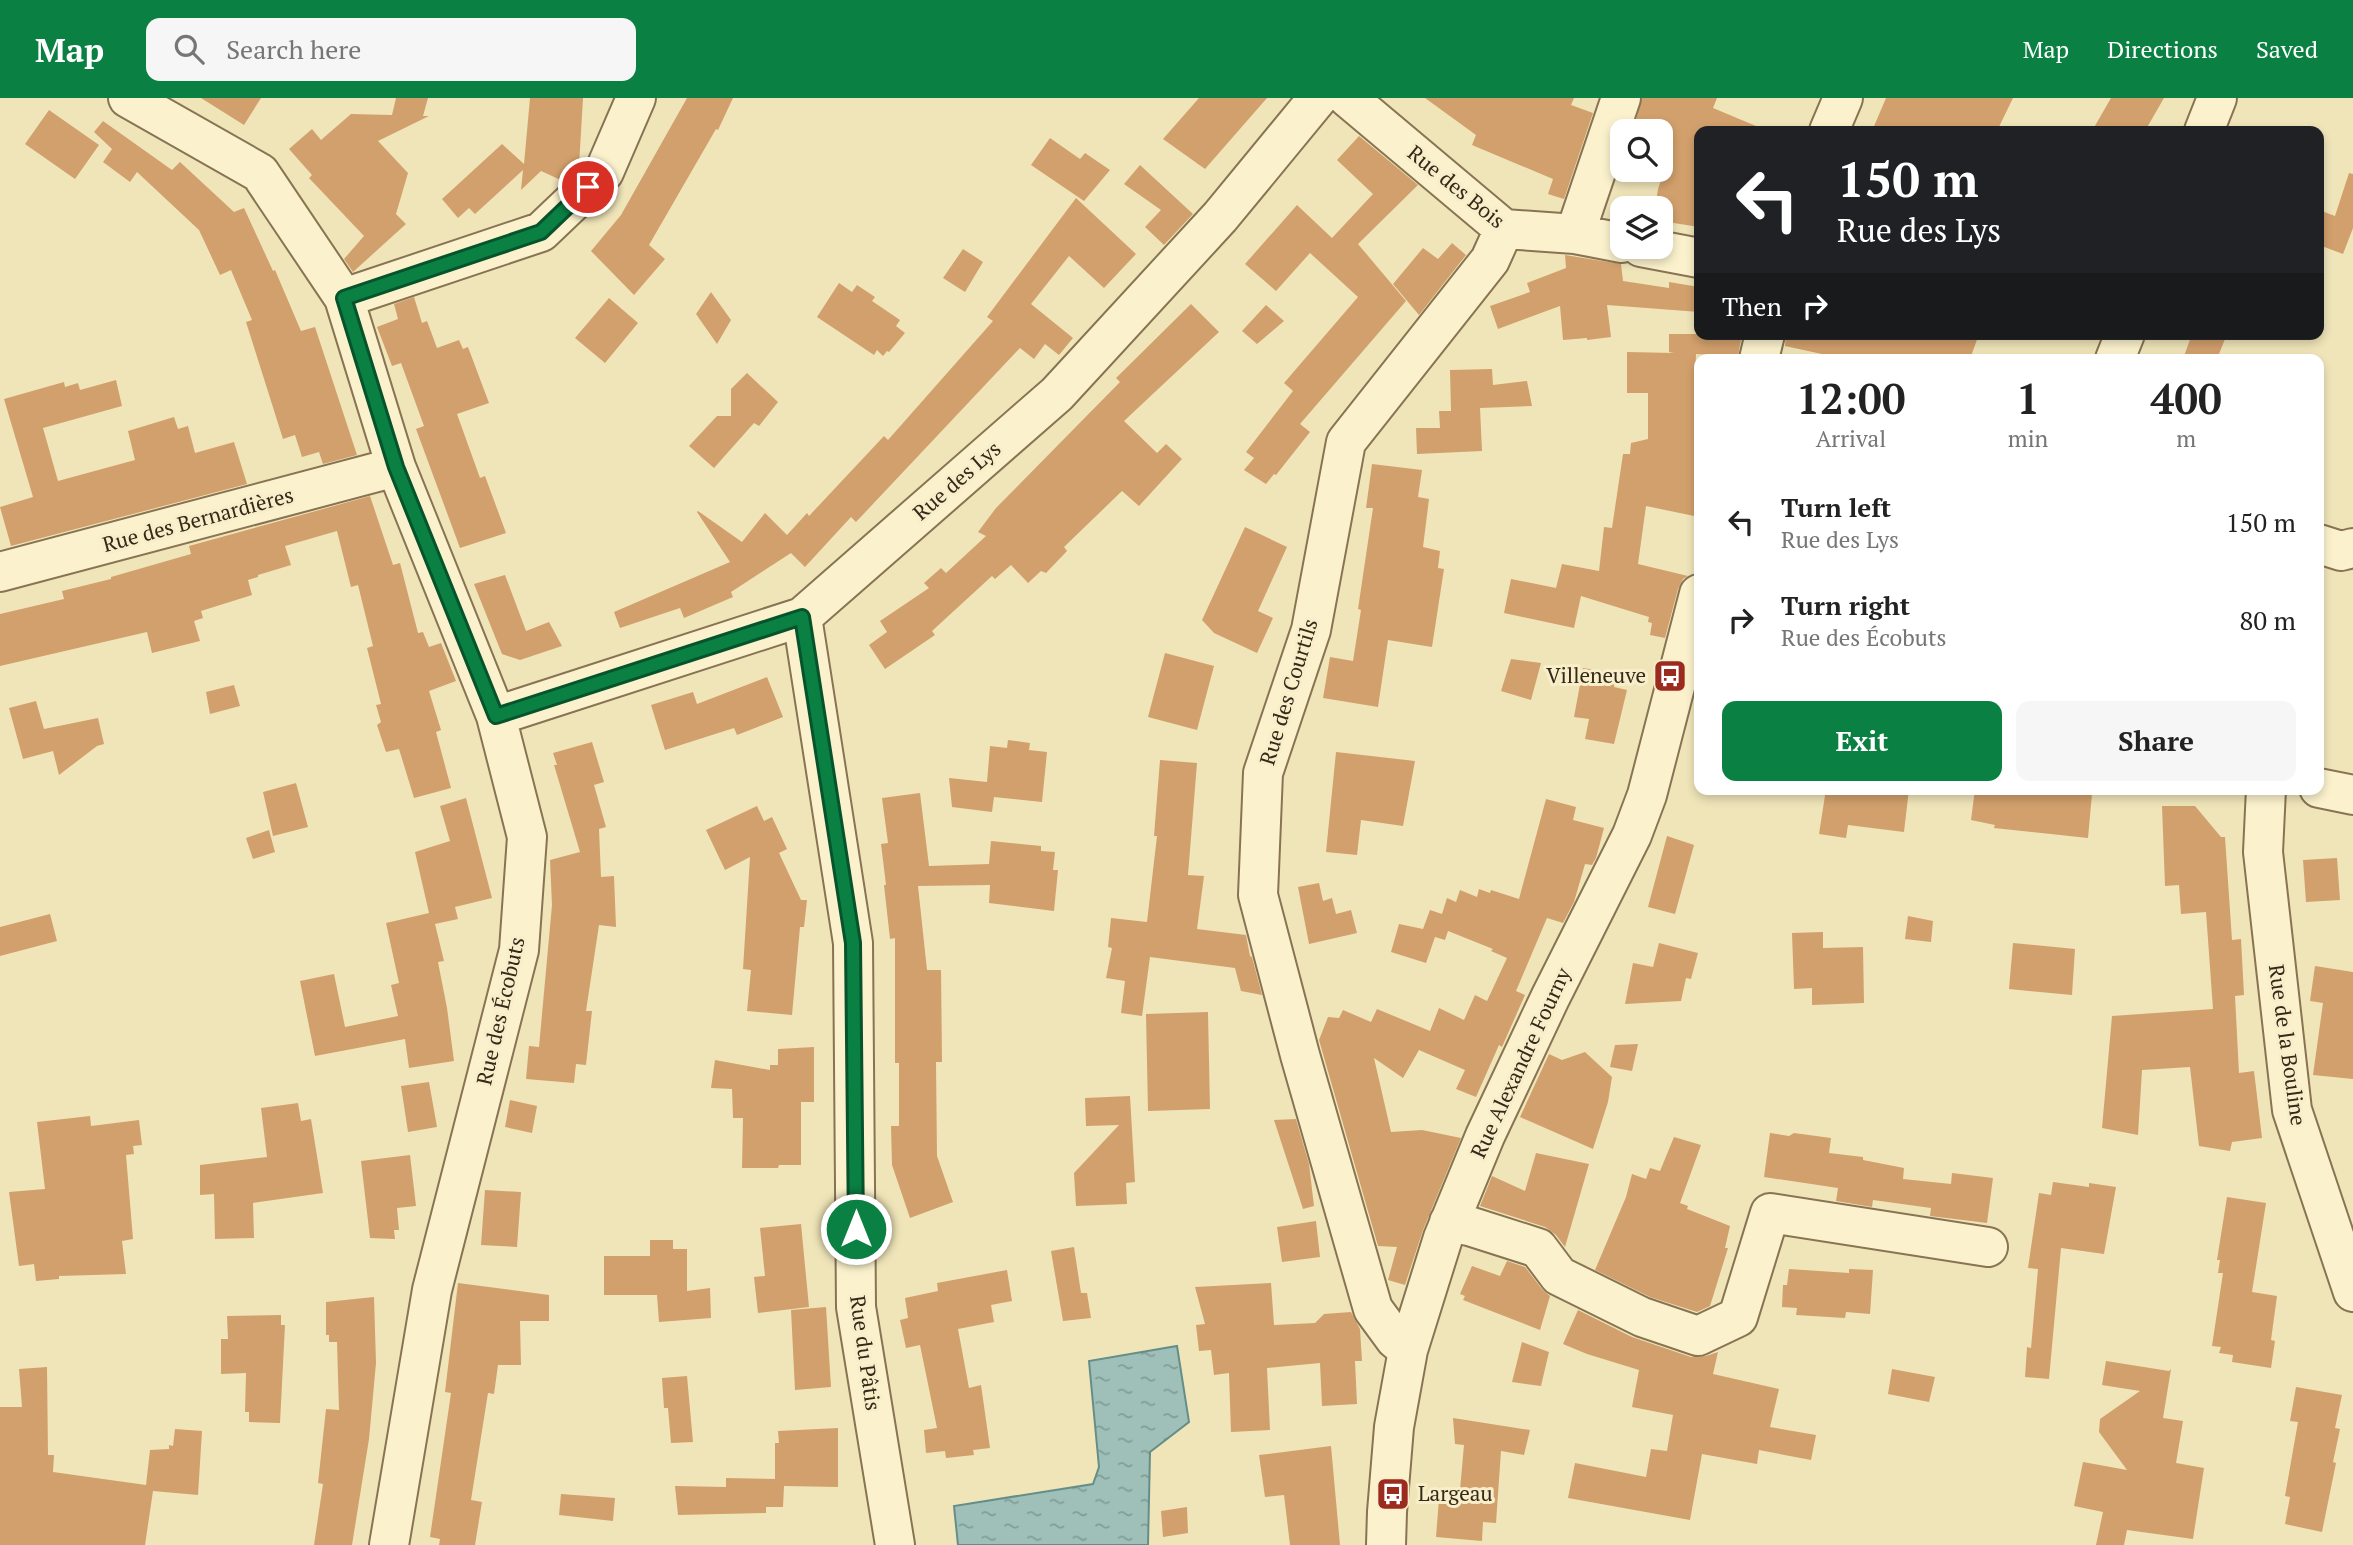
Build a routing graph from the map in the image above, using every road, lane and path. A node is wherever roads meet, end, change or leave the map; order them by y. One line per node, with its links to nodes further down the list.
1 (128, 98): 15 (street, Rue des Écobuts)
2 (636, 98): 15 (street)
3 (1318, 98): 21 (street, Rue des Lys)
4 (1348, 98): 10 (street, Rue des Bois)
5 (1621, 98): 11 (street)
6 (1843, 98): 8 (street)
7 (2217, 98): 9 (street)
8 (1831, 126)
9 (2206, 126)
10 (1504, 229): 11 (street, Rue des Bois); 29 (street, Rue des Courtils)
11 (1575, 234): 12 (street, Rue des Bois)
12 (1610, 241)
13 (1673, 253): 14 (street)
14 (1694, 257)
15 (344, 298): 16 (street, Rue des Écobuts)
16 (396, 467): 19 (street, Rue des Bernardières); 22 (street, Rue des Écobuts)
17 (2324, 546): 18 (street)
18 (2353, 548)
19 (0, 572)
20 (1694, 613): 26 (street, Rue Alexandre Fourny)
21 (802, 617): 22 (street, Rue des Lys); 31 (street, Rue du Pâtis)
22 (496, 716): 30 (street, Rue des Écobuts)
23 (2324, 789): 25 (street)
24 (2266, 795): 28 (street, Rue de la Bouline)
25 (2353, 795)
26 (1449, 1222): 27 (street); 29 (street, Rue Alexandre Fourny)
27 (1989, 1247)
28 (2353, 1293)
29 (1408, 1350): 32 (street, Rue Alexandre Fourny)
30 (389, 1545)
31 (895, 1545)
32 (1386, 1545)

